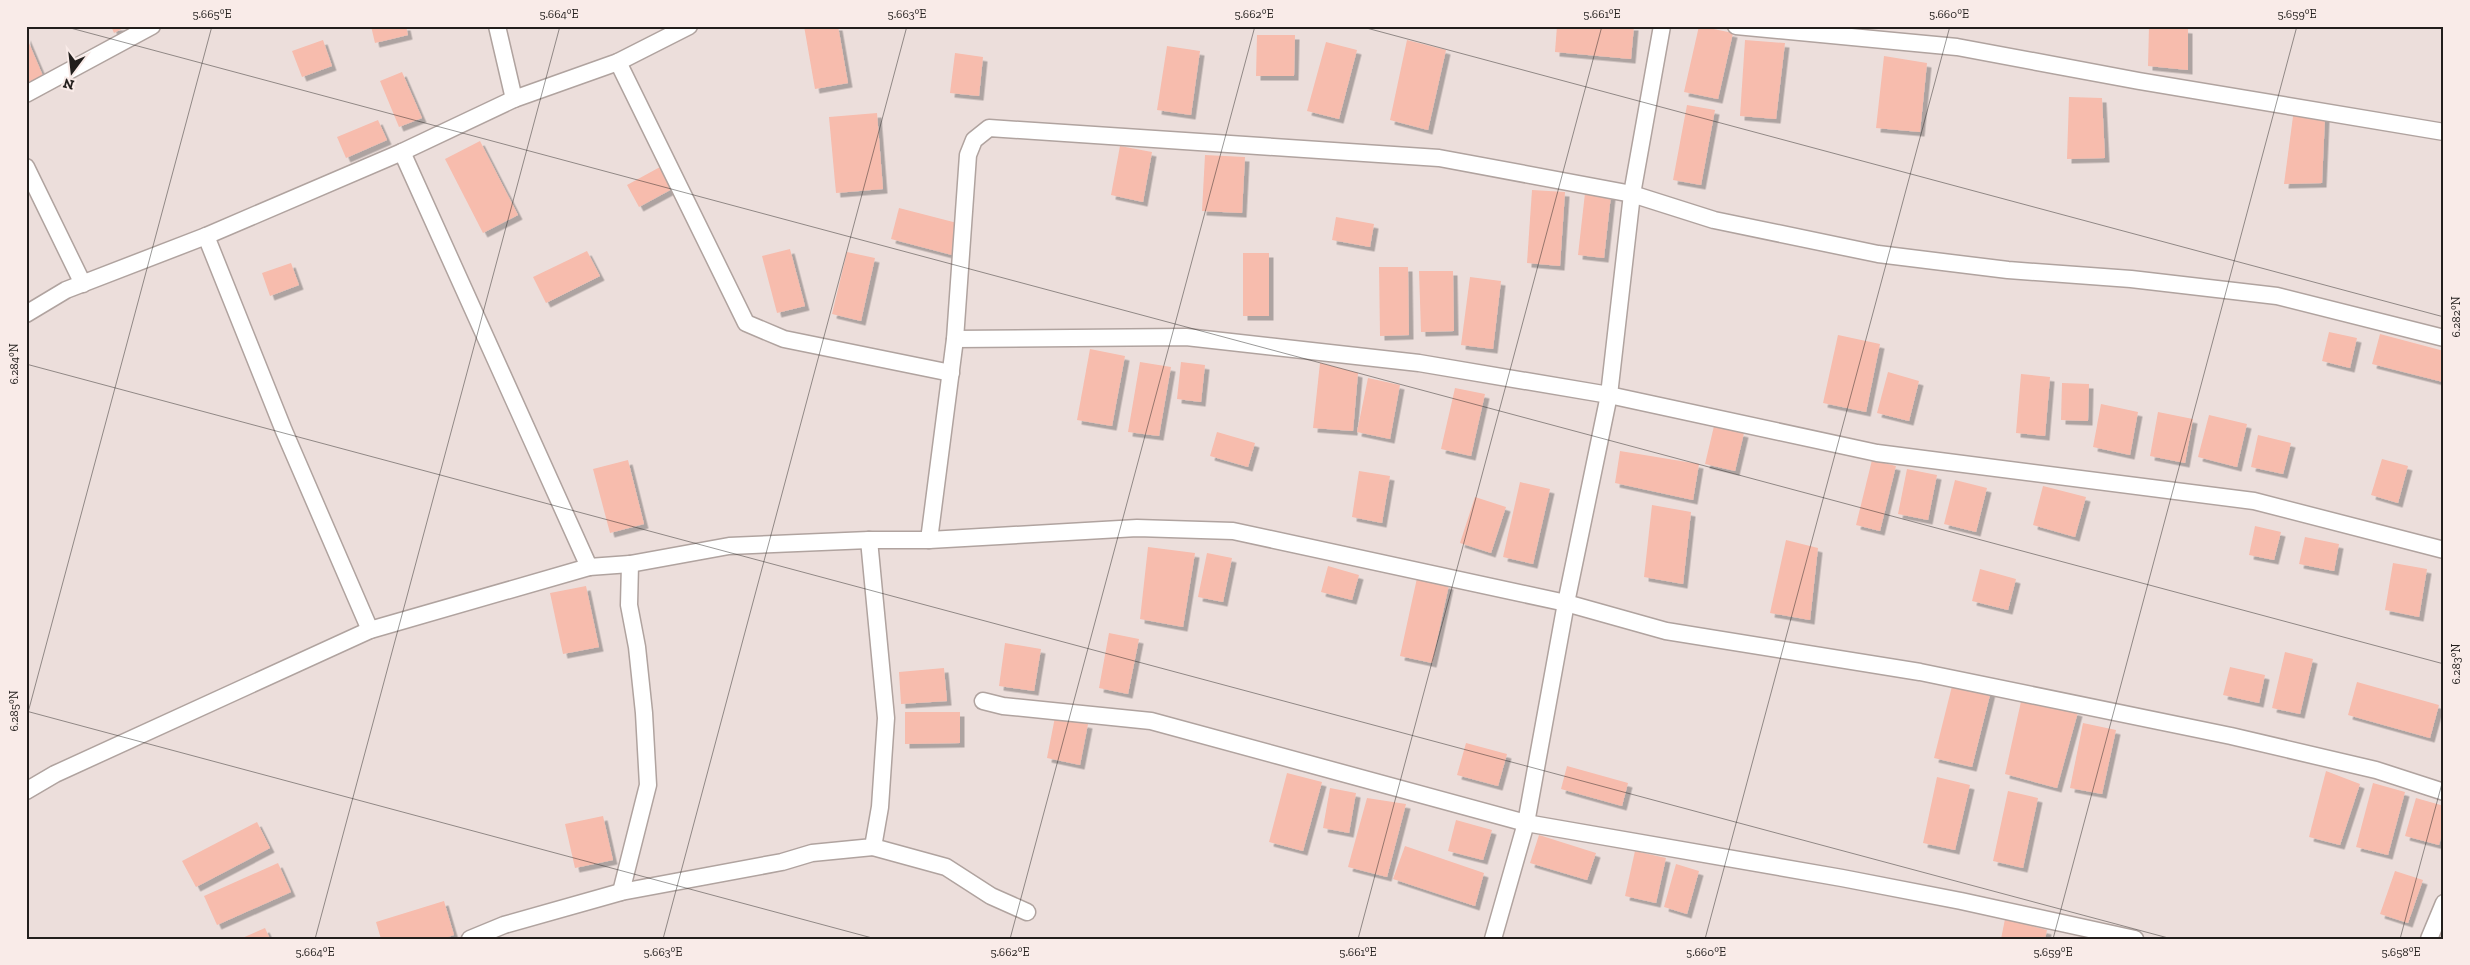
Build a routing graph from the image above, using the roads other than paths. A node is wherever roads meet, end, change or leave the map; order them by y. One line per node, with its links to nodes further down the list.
1 (152, 26): 7 (street)
2 (497, 26): 8 (street)
3 (689, 26): 6 (street)
4 (1662, 26): 12 (street)
5 (1736, 26): 9 (street)
6 (618, 62): 8 (street); 18 (street)
7 (26, 94)
8 (514, 99): 10 (street)
9 (2444, 132)
10 (402, 152): 13 (street); 24 (street)
11 (26, 167): 14 (street)
12 (1632, 194): 16 (street); 17 (street); 19 (street)
13 (206, 236): 14 (street); 26 (street)
14 (83, 284): 15 (street)
15 (26, 314)
16 (2444, 338)
17 (955, 339): 18 (street); 19 (street)
18 (951, 373): 21 (street)
19 (1609, 395): 22 (street); 25 (street)
20 (869, 540): 21 (street); 23 (street); 31 (street)
21 (929, 540): 25 (street)
22 (2444, 550)
23 (630, 564): 24 (street); 32 (street)
24 (589, 567): 26 (street)
25 (1566, 603): 29 (street); 30 (street)
26 (370, 630): 28 (street)
27 (983, 700): 30 (street)
28 (26, 791)
29 (2444, 792)
30 (1526, 823): 36 (street); 37 (street)
31 (874, 847): 32 (street); 34 (street)
32 (621, 892): 35 (street)
33 (2444, 903): 38 (street)
34 (1027, 912)
35 (470, 939)
36 (1494, 939)
37 (2135, 939)
38 (2430, 939)

